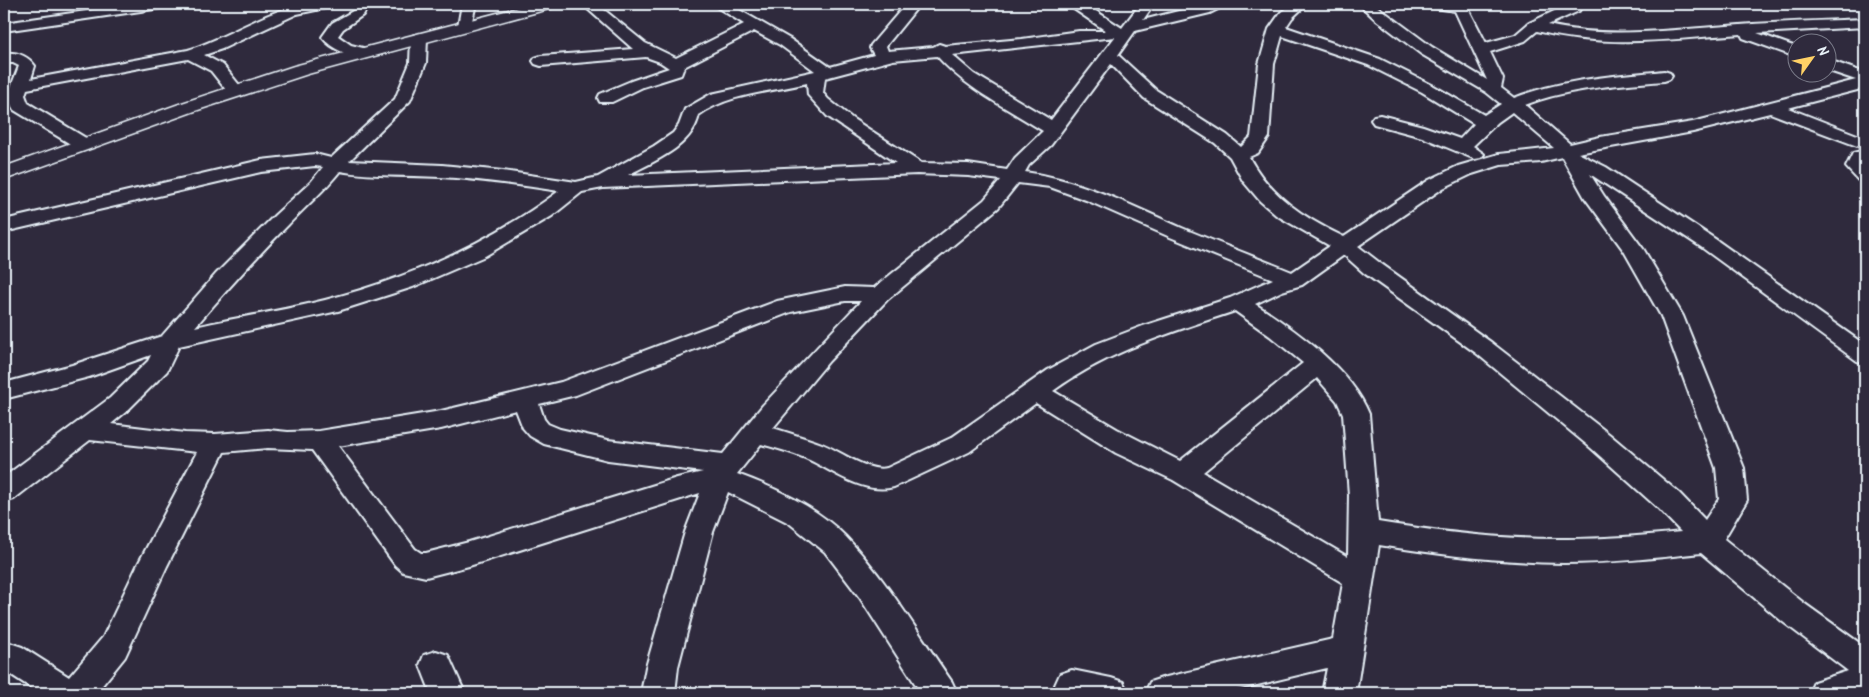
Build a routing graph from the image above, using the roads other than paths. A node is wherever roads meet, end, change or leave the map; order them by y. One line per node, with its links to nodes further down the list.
1 (161, 4): 21 (street)
2 (325, 4): 31 (street)
3 (469, 4): 19 (street)
4 (589, 4): 30 (street)
5 (719, 4): 18 (street)
6 (913, 4): 33 (street)
7 (1076, 4): 23 (street)
8 (1146, 4): 23 (street)
9 (1214, 4): 23 (street)
10 (1300, 4): 22 (street)
11 (1366, 4): 43 (street)
12 (1434, 4): 15 (street)
13 (1576, 4): 20 (street)
14 (537, 5): 19 (street)
15 (1459, 6): 28 (street)
16 (358, 12): 29 (street)
17 (1865, 23): 24 (street)
18 (756, 25): 36 (street); 38 (street)
19 (465, 26): 25 (street)
20 (1534, 26): 24 (street); 28 (street)
21 (4, 27)
22 (1277, 29): 50 (street); 55 (street)
23 (1124, 31): 27 (street); 32 (street)
24 (1737, 31): 26 (street)
25 (420, 38): 29 (street); 59 (street)
26 (1786, 48)
27 (939, 49): 33 (street); 51 (street)
28 (1480, 50): 43 (street)
29 (362, 52): 44 (street)
30 (648, 52): 35 (street); 36 (street)
31 (190, 54): 42 (street); 44 (street)
32 (1110, 55): 51 (street); 55 (street)
33 (883, 57): 38 (street)
34 (4, 58): 42 (street)
35 (541, 62)
36 (675, 65): 45 (street)
37 (1836, 68): 40 (street)
38 (823, 74): 60 (street); 64 (street)
39 (1664, 76): 46 (street)
40 (1865, 78)
41 (1865, 83): 47 (street)
42 (19, 86): 48 (street)
43 (1492, 90): 46 (street)
44 (236, 91): 52 (street)
45 (606, 98)
46 (1512, 104): 50 (street); 56 (street)
47 (1771, 107): 53 (street); 56 (street)
48 (12, 108): 52 (street)
49 (1380, 120): 54 (street)
50 (1486, 124): 54 (street)
51 (1053, 129): 63 (street)
52 (83, 144): 61 (street)
53 (1865, 144)
54 (1462, 147): 58 (street)
55 (1238, 154): 67 (street)
56 (1569, 154): 58 (street); 72 (street); 85 (street)
57 (1865, 155): 62 (street)
58 (1490, 163): 67 (street)
59 (335, 164): 65 (street); 66 (street); 71 (street)
60 (917, 168): 63 (street); 64 (street)
61 (4, 174)
62 (1865, 176)
63 (1012, 177): 68 (street); 69 (street)
64 (603, 182): 65 (street)
65 (576, 188): 71 (street)
66 (4, 226)
67 (1346, 246): 68 (street); 85 (street)
68 (1294, 280): 70 (street)
69 (880, 295): 76 (street); 78 (street)
70 (1238, 303): 73 (street); 74 (street)
71 (170, 341): 75 (street); 77 (street)
72 (1865, 356)
73 (1319, 363): 82 (street); 84 (street)
74 (1036, 391): 78 (street); 82 (street)
75 (4, 392)
76 (525, 400): 79 (street); 81 (street)
77 (86, 430): 80 (street); 83 (street)
78 (755, 432): 81 (street)
79 (319, 440): 80 (street); 81 (street)
80 (215, 443): 93 (street)
81 (724, 471): 94 (street); 95 (street)
82 (1183, 473): 86 (street)
83 (4, 492)
84 (1365, 531): 85 (street); 86 (street)
85 (1707, 541): 89 (street)
86 (1359, 578): 87 (street)
87 (1345, 650): 97 (street); 98 (street)
88 (4, 655): 92 (street)
89 (1865, 665)
90 (1865, 681): 99 (street)
91 (1072, 685): 96 (street)
92 (66, 693)
93 (76, 693)
94 (658, 693)
95 (940, 693)
96 (1111, 693)
97 (1162, 693)
98 (1339, 693)
99 (1826, 693)

